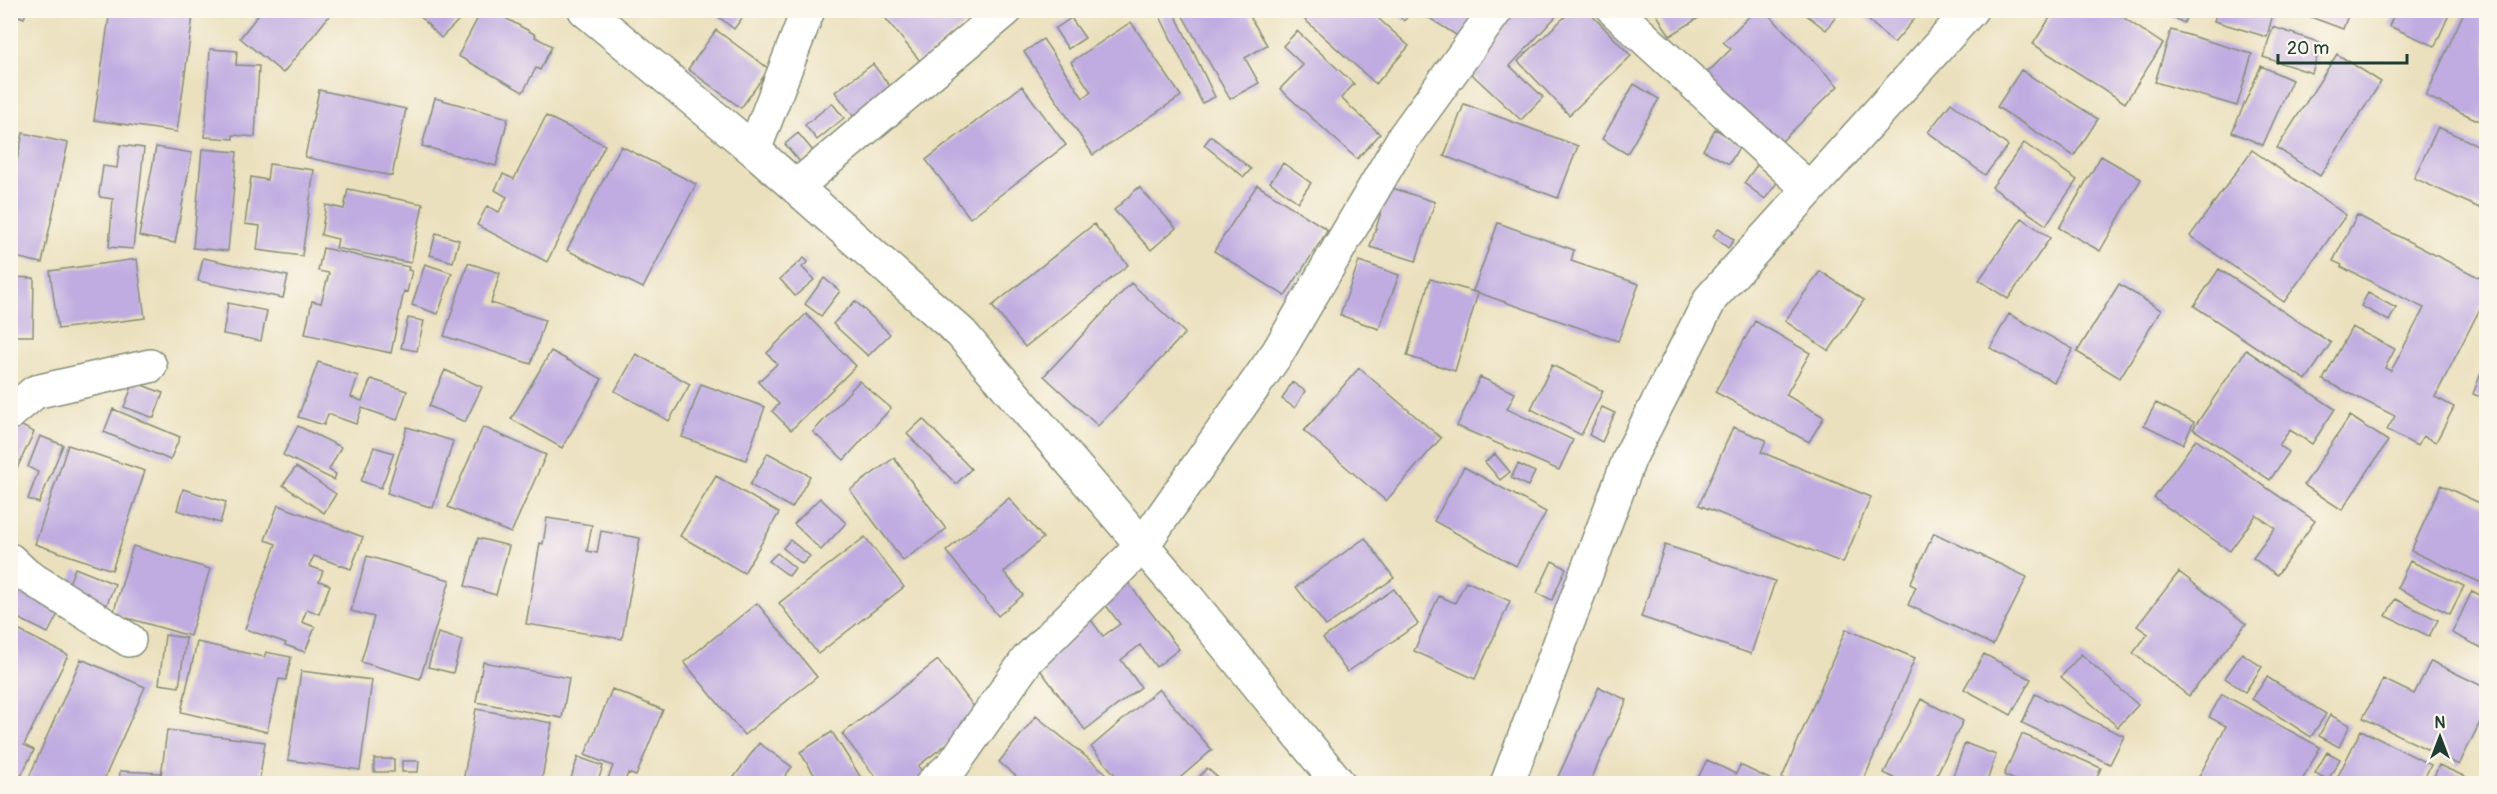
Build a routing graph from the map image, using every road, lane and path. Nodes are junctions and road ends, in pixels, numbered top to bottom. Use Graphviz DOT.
graph roads {
  1 [pos="585,10"];
  2 [pos="808,10"];
  3 [pos="1006,10"];
  4 [pos="1496,10"];
  5 [pos="1614,10"];
  6 [pos="1971,10"];
  7 [pos="754,150"];
  8 [pos="796,188"];
  9 [pos="1809,189"];
  10 [pos="150,366"];
  11 [pos="10,414"];
  12 [pos="1142,546"];
  13 [pos="10,560"];
  14 [pos="129,640"];
  15 [pos="932,783"];
  16 [pos="1339,783"];
  17 [pos="1507,783"];
  1 -- 7 [label="street"];
  2 -- 7 [label="street"];
  3 -- 8 [label="street"];
  4 -- 12 [label="street"];
  5 -- 9 [label="street"];
  6 -- 9 [label="street"];
  7 -- 8 [label="street"];
  8 -- 12 [label="street"];
  9 -- 17 [label="street"];
  10 -- 11 [label="street"];
  12 -- 15 [label="street"];
  12 -- 16 [label="street"];
  13 -- 14 [label="street"];
}
